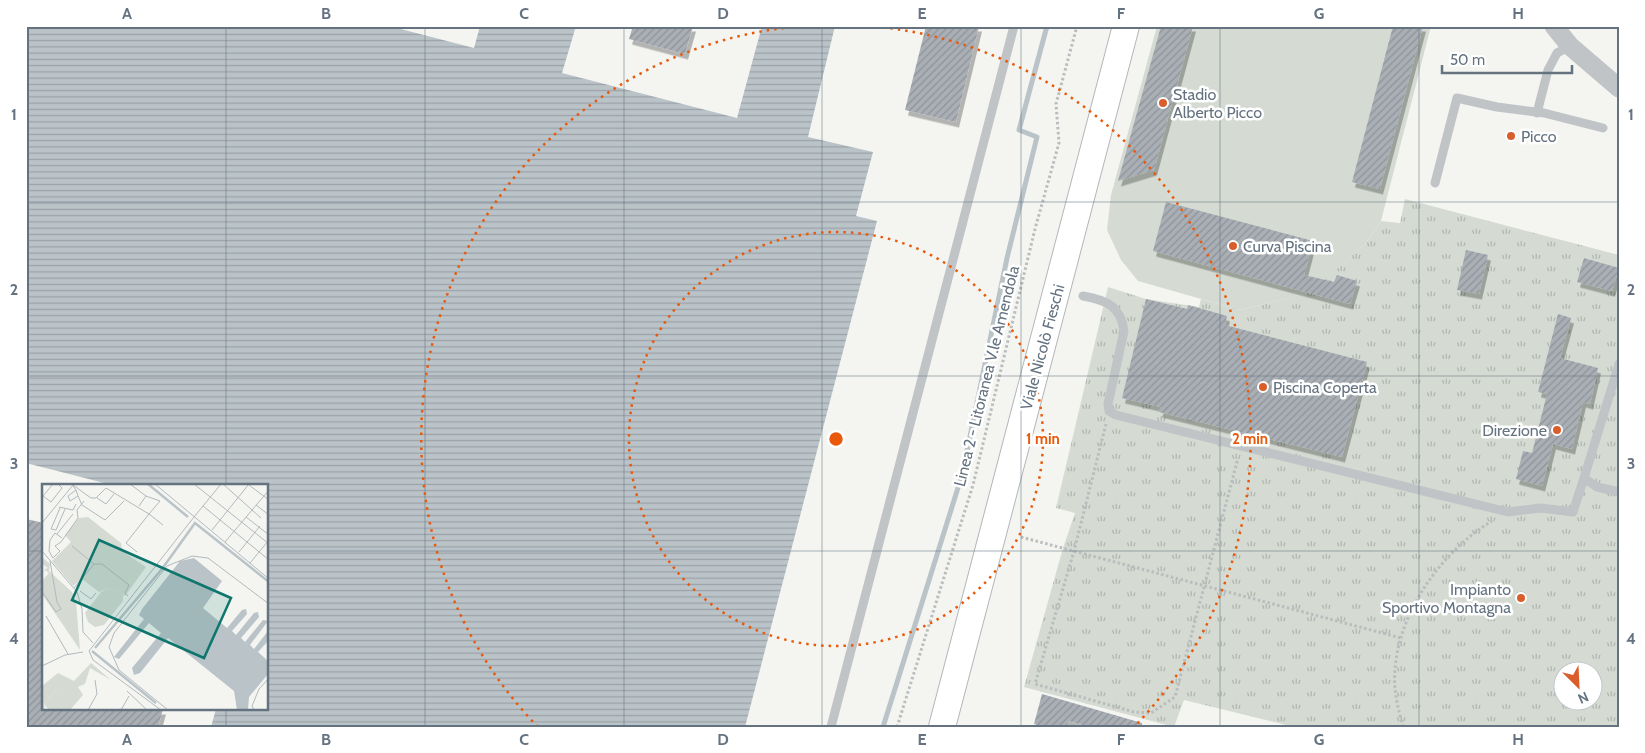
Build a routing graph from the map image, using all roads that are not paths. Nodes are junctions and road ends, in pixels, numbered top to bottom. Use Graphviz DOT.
graph roads {
  1 [pos="1014,26"];
  2 [pos="1126,26"];
  3 [pos="1554,26"];
  4 [pos="1570,46"];
  5 [pos="1619,88"];
  6 [pos="1537,113"];
  7 [pos="1603,128"];
  8 [pos="1436,183"];
  9 [pos="1084,296"];
  10 [pos="1619,364"];
  11 [pos="1584,478"];
  12 [pos="1619,492"];
  13 [pos="832,727"];
  14 [pos="942,727"];
  1 -- 13 [label="lane"];
  2 -- 14 [label="main road, Viale Nicolò Fieschi"];
  3 -- 4 [label="street"];
  4 -- 5 [label="street"];
  4 -- 6 [label="lane"];
  6 -- 7 [label="lane"];
  6 -- 8 [label="lane"];
  9 -- 11 [label="lane"];
  10 -- 11 [label="lane"];
  11 -- 12 [label="lane"];
}
